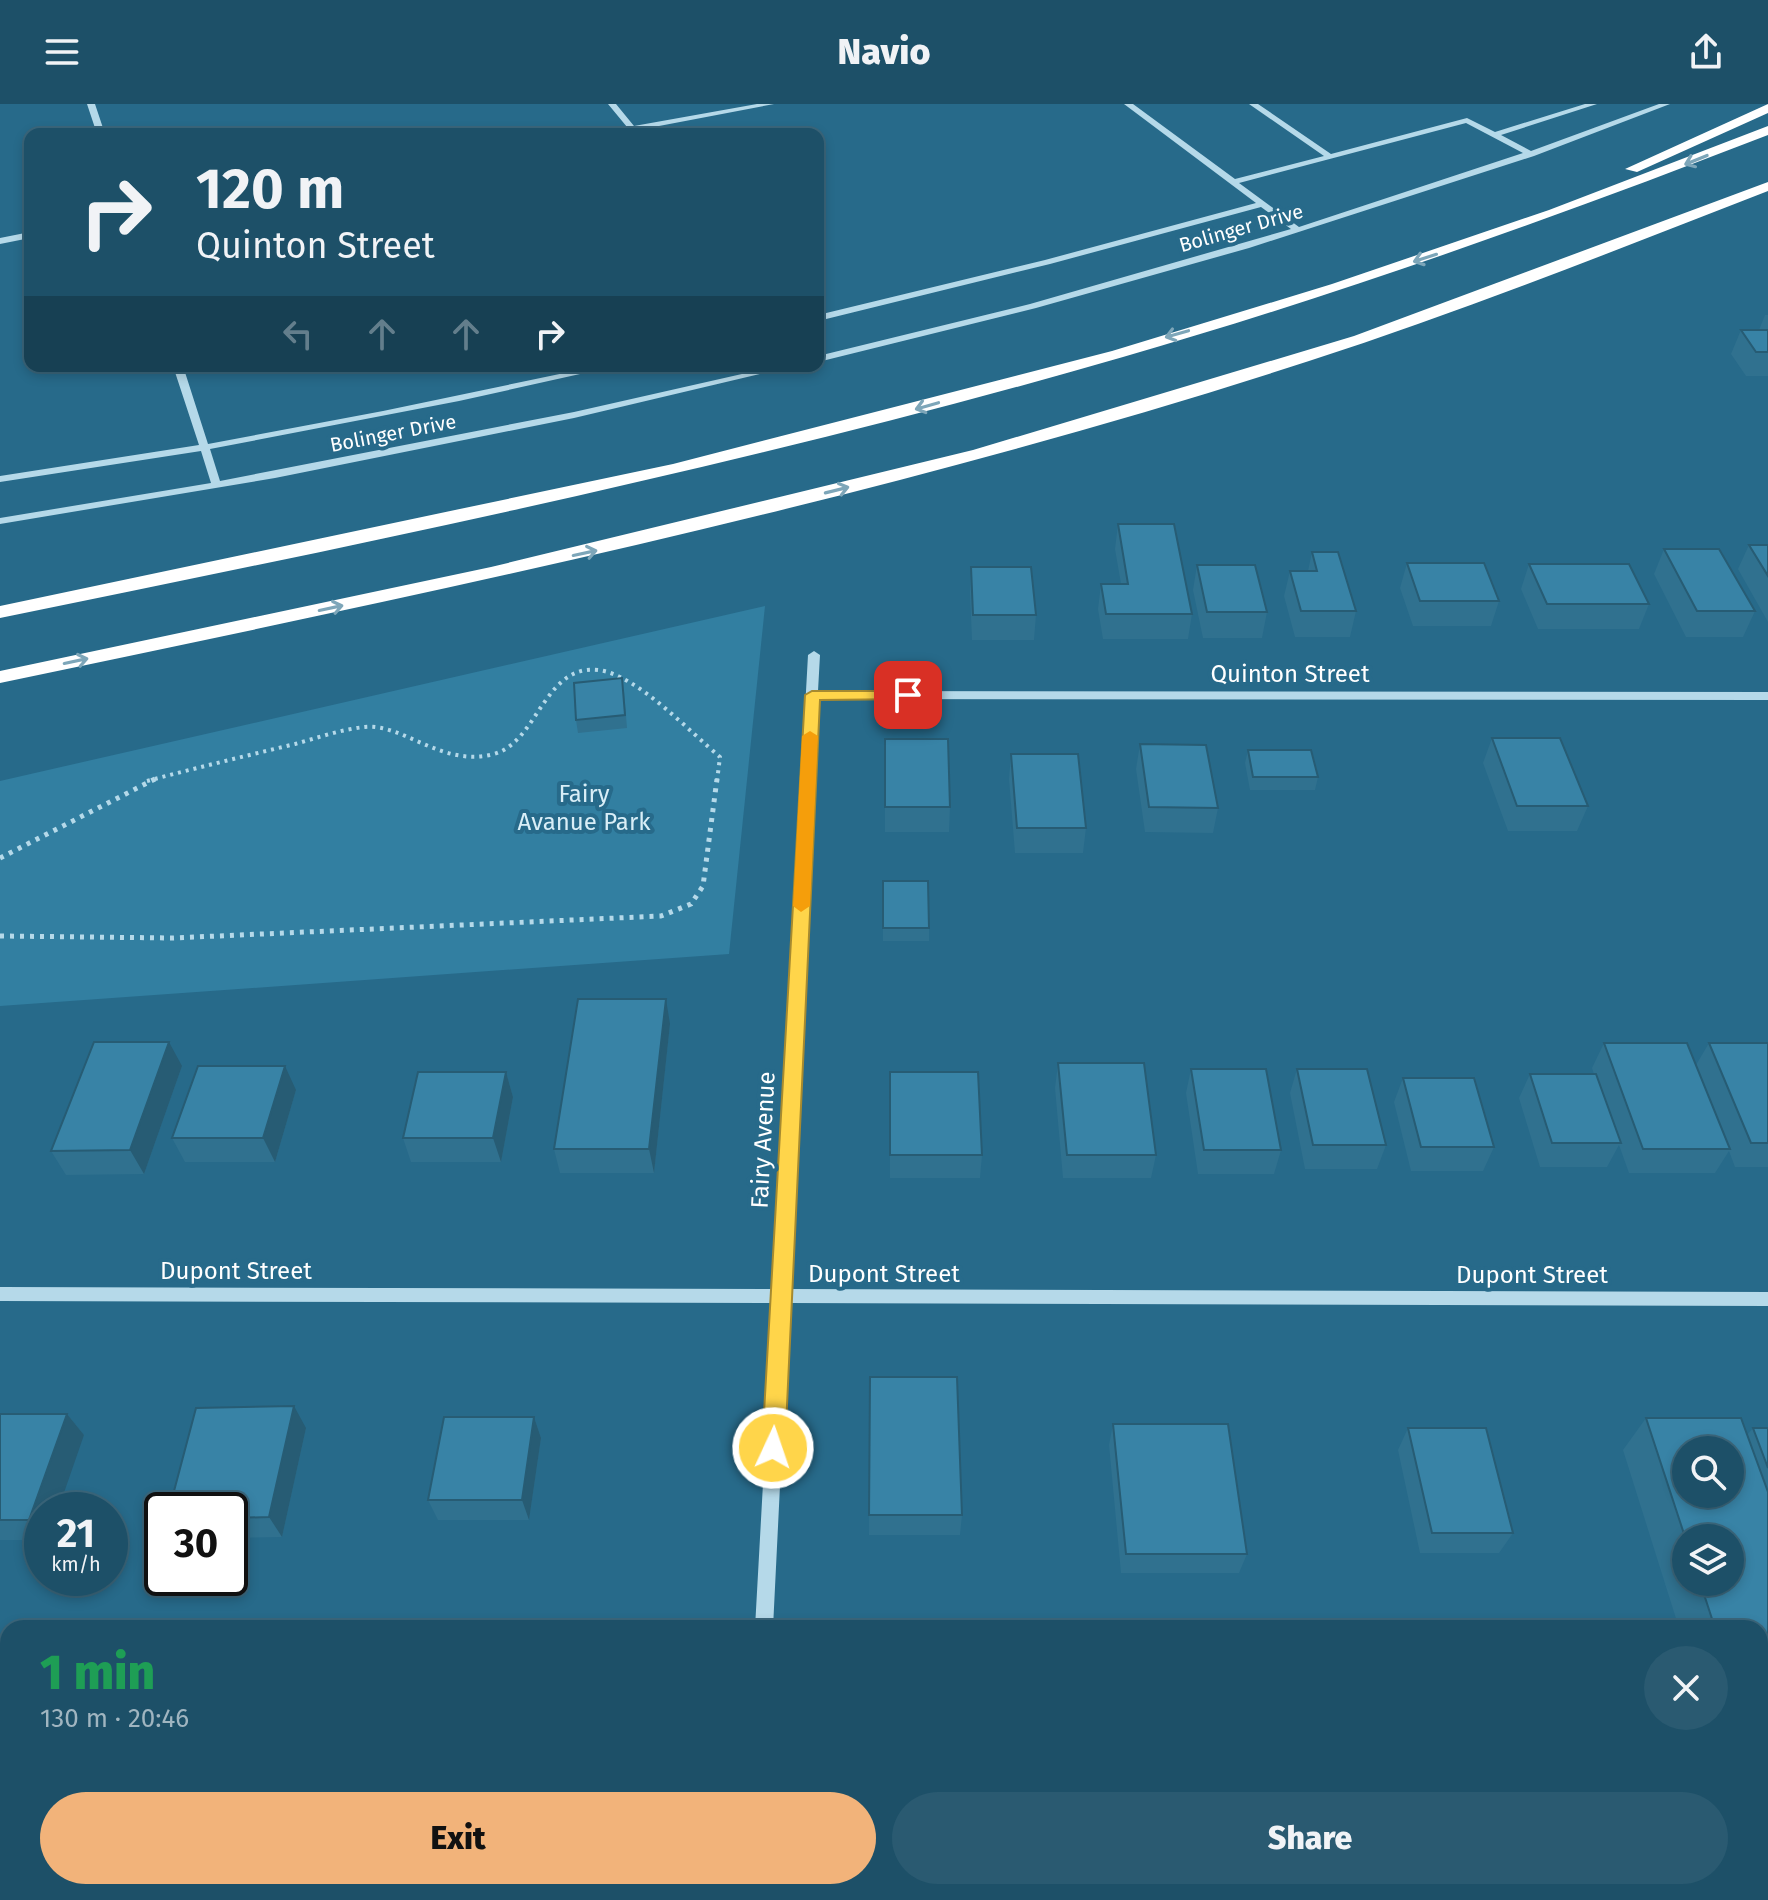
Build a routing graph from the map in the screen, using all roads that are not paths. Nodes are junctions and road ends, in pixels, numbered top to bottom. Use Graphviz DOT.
graph roads {
  1 [pos="91,104"];
  2 [pos="612,104"];
  3 [pos="770,104"];
  4 [pos="1128,104"];
  5 [pos="1253,104"];
  6 [pos="1593,104"];
  7 [pos="1637,104"];
  8 [pos="1666,104"];
  9 [pos="1768,108"];
  10 [pos="1650,110"];
  11 [pos="1561,116"];
  12 [pos="1571,122"];
  13 [pos="1582,127"];
  14 [pos="99,128"];
  15 [pos="632,128"];
  16 [pos="650,128"];
  17 [pos="1768,130"];
  18 [pos="1593,132"];
  19 [pos="1494,135"];
  20 [pos="1531,154"];
  21 [pos="1328,155"];
  22 [pos="1233,182"];
  23 [pos="1768,186"];
  24 [pos="1262,204"];
  25 [pos="1298,230"];
  26 [pos="24,236"];
  27 [pos="0,241"];
  28 [pos="1463,246"];
  29 [pos="824,317"];
  30 [pos="824,357"];
  31 [pos="180,372"];
  32 [pos="581,372"];
  33 [pos="763,372"];
  34 [pos="205,448"];
  35 [pos="0,479"];
  36 [pos="217,486"];
  37 [pos="0,521"];
  38 [pos="0,612"];
  39 [pos="814,655"];
  40 [pos="0,677"];
  41 [pos="812,695"];
  42 [pos="1768,696"];
  43 [pos="0,1294"];
  44 [pos="781,1298"];
  45 [pos="1768,1299"];
  46 [pos="764,1620"];
  1 -- 14 [label="street"];
  2 -- 15 [label="street"];
  3 -- 16 [label="street"];
  4 -- 22 [label="street"];
  5 -- 21 [label="street"];
  6 -- 11 [label="street"];
  7 -- 10 [label="street"];
  8 -- 10 [label="street, Bolinger Drive"];
  9 -- 28 [label="highway"];
  10 -- 18 [label="street, Bolinger Drive"];
  11 -- 12 [label="street"];
  11 -- 19 [label="street"];
  13 -- 18 [label="street"];
  17 -- 28 [label="highway, one-way"];
  18 -- 20 [label="street, Bolinger Drive"];
  19 -- 20 [label="street"];
  19 -- 21 [label="street"];
  20 -- 25 [label="street, Bolinger Drive"];
  21 -- 22 [label="street"];
  22 -- 24 [label="street"];
  40 -- 23 [label="highway, one-way"];
  24 -- 25 [label="street"];
  24 -- 29 [label="street"];
  25 -- 30 [label="street, Bolinger Drive"];
  26 -- 27 [label="street"];
  28 -- 38 [label="highway, one-way"];
  31 -- 34 [label="street"];
  32 -- 34 [label="street"];
  33 -- 36 [label="street, Bolinger Drive"];
  34 -- 35 [label="street"];
  34 -- 36 [label="street"];
  36 -- 37 [label="street, Bolinger Drive"];
  39 -- 41 [label="street, Fairy Avenue"];
  41 -- 42 [label="street, Quinton Street"];
  41 -- 44 [label="street, Fairy Avenue"];
  43 -- 44 [label="street, Dupont Street"];
  44 -- 45 [label="street, Dupont Street"];
  44 -- 46 [label="street, Fairy Avenue"];
}
